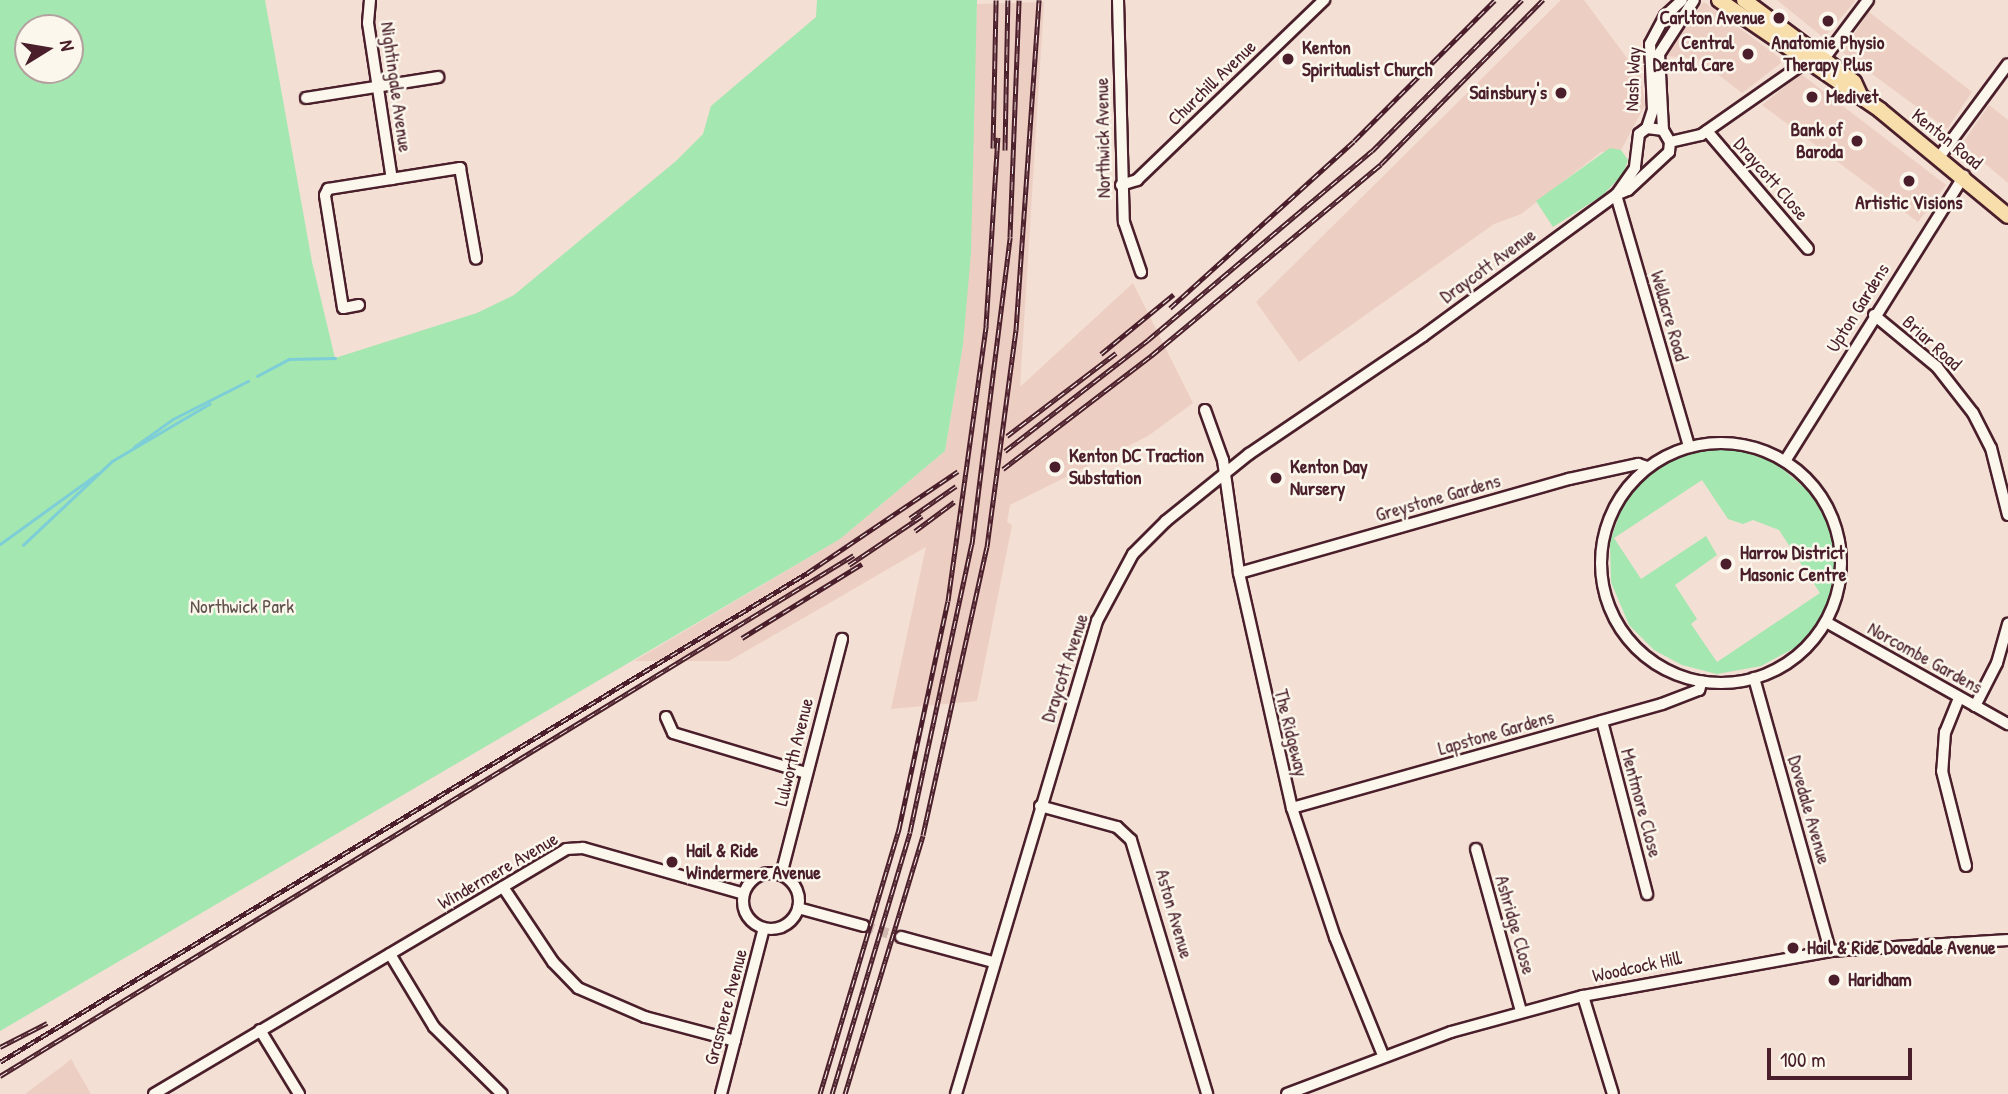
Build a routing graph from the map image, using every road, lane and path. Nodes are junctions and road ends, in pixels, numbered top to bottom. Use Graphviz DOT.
graph roads {
  1 [pos="370,0"];
  2 [pos="1118,0"];
  3 [pos="1324,0"];
  4 [pos="1668,0"];
  5 [pos="1682,0"];
  6 [pos="1694,0"];
  7 [pos="1719,0"];
  8 [pos="1744,0"];
  9 [pos="1868,0"];
  10 [pos="1665,16"];
  11 [pos="1824,60"];
  12 [pos="1807,61"];
  13 [pos="2008,64"];
  14 [pos="438,77"];
  15 [pos="379,86"];
  16 [pos="1860,95"];
  17 [pos="306,97"];
  18 [pos="1647,128"];
  19 [pos="1663,130"];
  20 [pos="1707,131"];
  21 [pos="1670,142"];
  22 [pos="1639,156"];
  23 [pos="1940,156"];
  24 [pos="1655,162"];
  25 [pos="1964,176"];
  26 [pos="392,178"];
  27 [pos="1121,185"];
  28 [pos="1618,200"];
  29 [pos="2008,216"];
  30 [pos="1808,249"];
  31 [pos="475,259"];
  32 [pos="1141,272"];
  33 [pos="359,305"];
  34 [pos="1874,315"];
  35 [pos="1205,410"];
  36 [pos="1689,447"];
  37 [pos="1785,461"];
  38 [pos="1648,467"];
  39 [pos="1226,472"];
  40 [pos="2008,515"];
  41 [pos="1238,573"];
  42 [pos="1826,622"];
  43 [pos="2008,624"];
  44 [pos="842,639"];
  45 [pos="1754,678"];
  46 [pos="1702,681"];
  47 [pos="1959,698"];
  48 [pos="1975,706"];
  49 [pos="666,717"];
  50 [pos="1602,721"];
  51 [pos="2008,724"];
  52 [pos="806,773"];
  53 [pos="1040,806"];
  54 [pos="1292,808"];
  55 [pos="1476,849"];
  56 [pos="1966,866"];
  57 [pos="781,875"];
  58 [pos="503,887"];
  59 [pos="744,894"];
  60 [pos="1647,894"];
  61 [pos="798,908"];
  62 [pos="864,926"];
  63 [pos="764,928"];
  64 [pos="901,937"];
  65 [pos="2008,940"];
  66 [pos="1830,951"];
  67 [pos="390,954"];
  68 [pos="993,962"];
  69 [pos="1583,996"];
  70 [pos="1521,1011"];
  71 [pos="260,1030"];
  72 [pos="736,1041"];
  73 [pos="1383,1055"];
  74 [pos="154,1094"];
  75 [pos="299,1094"];
  76 [pos="502,1094"];
  77 [pos="721,1094"];
  78 [pos="956,1094"];
  79 [pos="1207,1094"];
  80 [pos="1287,1094"];
  81 [pos="1613,1094"];
  1 -- 15 [label="street, Nightingale Avenue"];
  2 -- 27 [label="street, Northwick Avenue"];
  3 -- 27 [label="street, Churchill Avenue"];
  4 -- 10 [label="street"];
  5 -- 10 [label="street, Nash Way"];
  6 -- 19 [label="street, Nash Way"];
  7 -- 12 [label="main road, Kenton Road"];
  8 -- 11 [label="main road, Kenton Road"];
  9 -- 11 [label="street"];
  10 -- 18 [label="street, Nash Way"];
  11 -- 16 [label="main road, Kenton Road"];
  12 -- 16 [label="main road, Kenton Road"];
  12 -- 20 [label="street"];
  13 -- 23 [label="street"];
  14 -- 15 [label="street"];
  15 -- 17 [label="street"];
  15 -- 26 [label="street, Nightingale Avenue"];
  16 -- 23 [label="main road, Kenton Road"];
  18 -- 19 [label="street"];
  18 -- 22 [label="street, Draycott Avenue"];
  19 -- 21 [label="street"];
  20 -- 21 [label="street"];
  20 -- 30 [label="street, Draycott Close"];
  21 -- 24 [label="street, Draycott Avenue"];
  22 -- 24 [label="street"];
  22 -- 28 [label="street, Draycott Avenue"];
  23 -- 25 [label="main road, Kenton Road"];
  24 -- 28 [label="street, Draycott Avenue"];
  25 -- 29 [label="main road, Kenton Road"];
  25 -- 34 [label="street, Upton Gardens"];
  26 -- 31 [label="street, Nightingale Avenue"];
  26 -- 33 [label="street, Nightingale Avenue"];
  27 -- 32 [label="street, Northwick Avenue"];
  28 -- 36 [label="street, Wellacre Road"];
  28 -- 39 [label="street, Draycott Avenue"];
  34 -- 37 [label="street, Upton Gardens"];
  34 -- 40 [label="street, Briar Road"];
  35 -- 39 [label="street, The Ridgeway"];
  36 -- 37 [label="street"];
  36 -- 38 [label="street"];
  37 -- 42 [label="street"];
  38 -- 41 [label="street, Greystone Gardens"];
  38 -- 46 [label="street"];
  39 -- 41 [label="street, The Ridgeway"];
  39 -- 53 [label="street, Draycott Avenue"];
  41 -- 54 [label="street, The Ridgeway"];
  42 -- 45 [label="street"];
  42 -- 47 [label="street, Norcombe Gardens"];
  43 -- 48 [label="street"];
  44 -- 52 [label="street, Lulworth Avenue"];
  45 -- 46 [label="street"];
  45 -- 66 [label="street, Dovedale Avenue"];
  46 -- 50 [label="street, Lapstone Gardens"];
  47 -- 48 [label="street, Norcombe Gardens"];
  47 -- 56 [label="street"];
  48 -- 51 [label="street, Norcombe Gardens"];
  49 -- 52 [label="street"];
  50 -- 54 [label="street, Lapstone Gardens"];
  50 -- 60 [label="street, Mentmore Close"];
  52 -- 57 [label="street, Lulworth Avenue"];
  53 -- 68 [label="street, Draycott Avenue"];
  53 -- 79 [label="street, Aston Avenue"];
  54 -- 73 [label="street, The Ridgeway"];
  55 -- 70 [label="street, Ashridge Close"];
  57 -- 59 [label="street"];
  57 -- 61 [label="street"];
  58 -- 59 [label="street, Windermere Avenue"];
  58 -- 67 [label="street, Windermere Avenue"];
  58 -- 72 [label="street"];
  59 -- 63 [label="street"];
  61 -- 62 [label="street"];
  61 -- 63 [label="street"];
  63 -- 72 [label="street, Grasmere Avenue"];
  64 -- 68 [label="street"];
  65 -- 66 [label="street, Woodcock Hill"];
  66 -- 69 [label="street, Woodcock Hill"];
  67 -- 71 [label="street, Windermere Avenue"];
  67 -- 76 [label="street"];
  68 -- 78 [label="street, Draycott Avenue"];
  69 -- 70 [label="street, Woodcock Hill"];
  69 -- 81 [label="street"];
  70 -- 73 [label="street, Woodcock Hill"];
  71 -- 74 [label="street, Windermere Avenue"];
  71 -- 75 [label="street"];
  72 -- 77 [label="street, Grasmere Avenue"];
  73 -- 80 [label="street, Woodcock Hill"];
}
